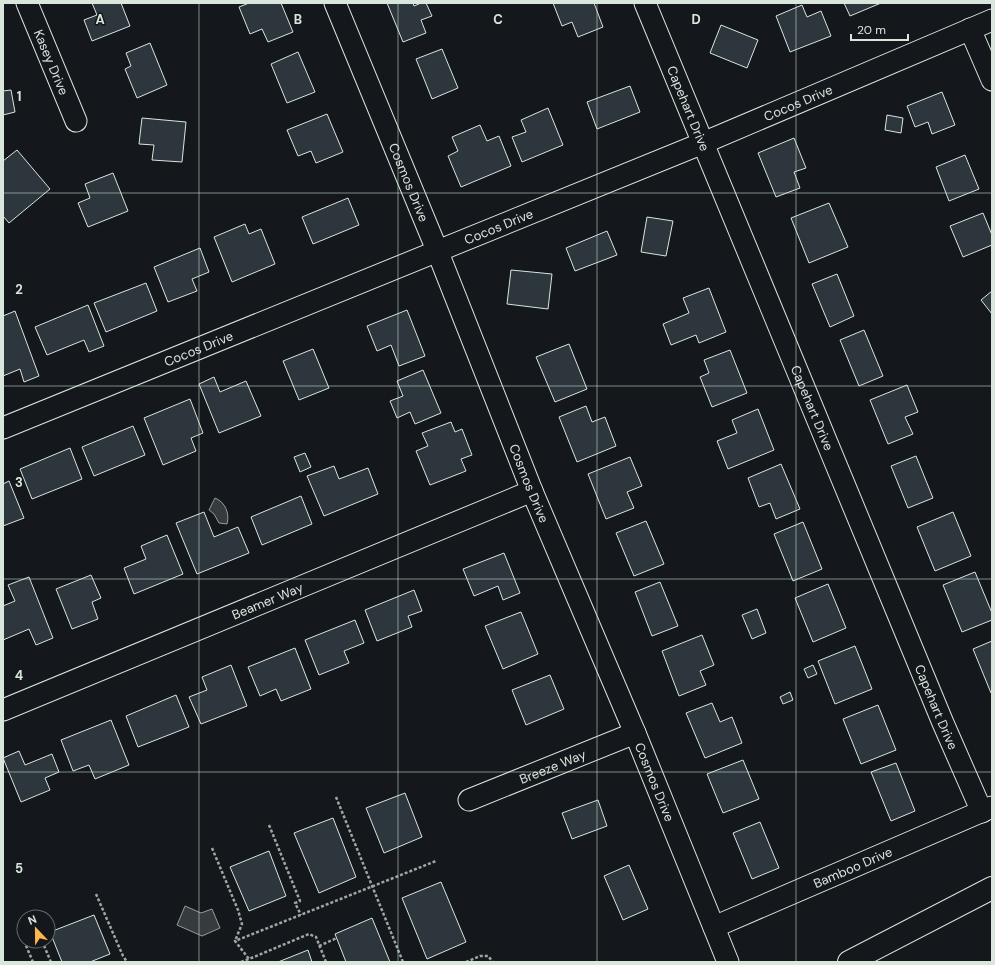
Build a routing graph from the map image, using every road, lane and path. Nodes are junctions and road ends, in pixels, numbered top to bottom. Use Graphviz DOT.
graph roads {
  1 [pos="27,3"];
  2 [pos="335,3"];
  3 [pos="645,3"];
  4 [pos="992,20"];
  5 [pos="970,29"];
  6 [pos="992,80"];
  7 [pos="76,121"];
  8 [pos="703,143"];
  9 [pos="437,250"];
  10 [pos="3,428"];
  11 [pos="532,491"];
  12 [pos="3,710"];
  13 [pos="635,733"];
  14 [pos="336,797"];
  15 [pos="469,800"];
  16 [pos="987,810"];
  17 [pos="269,825"];
  18 [pos="212,848"];
  19 [pos="436,861"];
  20 [pos="372,887"];
  21 [pos="992,888"];
  22 [pos="96,894"];
  23 [pos="301,915"];
  24 [pos="714,927"];
  25 [pos="337,938"];
  26 [pos="235,941"];
  27 [pos="319,946"];
  28 [pos="27,949"];
  29 [pos="45,949"];
  30 [pos="249,959"];
  31 [pos="33,962"];
  32 [pos="51,962"];
  33 [pos="128,962"];
  34 [pos="241,962"];
  35 [pos="326,962"];
  36 [pos="403,962"];
  37 [pos="466,962"];
  38 [pos="494,962"];
  39 [pos="728,962"];
  40 [pos="849,962"];
  1 -- 7 [label="street, Kasey Drive"];
  2 -- 9 [label="street, Cosmos Drive"];
  3 -- 8 [label="street, Capehart Drive"];
  4 -- 5 [label="street, Cocos Drive"];
  5 -- 6 [label="street"];
  5 -- 8 [label="street, Cocos Drive"];
  8 -- 9 [label="street, Cocos Drive"];
  8 -- 16 [label="street, Capehart Drive"];
  9 -- 10 [label="street, Cocos Drive"];
  9 -- 11 [label="street, Cosmos Drive"];
  11 -- 12 [label="street, Beamer Way"];
  11 -- 13 [label="street, Cosmos Drive"];
  13 -- 15 [label="street, Breeze Way"];
  13 -- 24 [label="street, Cosmos Drive"];
  14 -- 20 [label="path"];
  16 -- 24 [label="street, Bamboo Drive"];
  17 -- 23 [label="path"];
  18 -- 26 [label="path"];
  19 -- 20 [label="path"];
  20 -- 23 [label="path"];
  20 -- 36 [label="path"];
  21 -- 40 [label="highway"];
  22 -- 33 [label="path"];
  23 -- 26 [label="path"];
  24 -- 39 [label="street, Cosmos Drive"];
  25 -- 27 [label="path"];
  26 -- 30 [label="path"];
  27 -- 30 [label="path"];
  27 -- 35 [label="path"];
  28 -- 31 [label="path"];
  29 -- 32 [label="path"];
  30 -- 34 [label="path"];
  37 -- 38 [label="path"];
}
